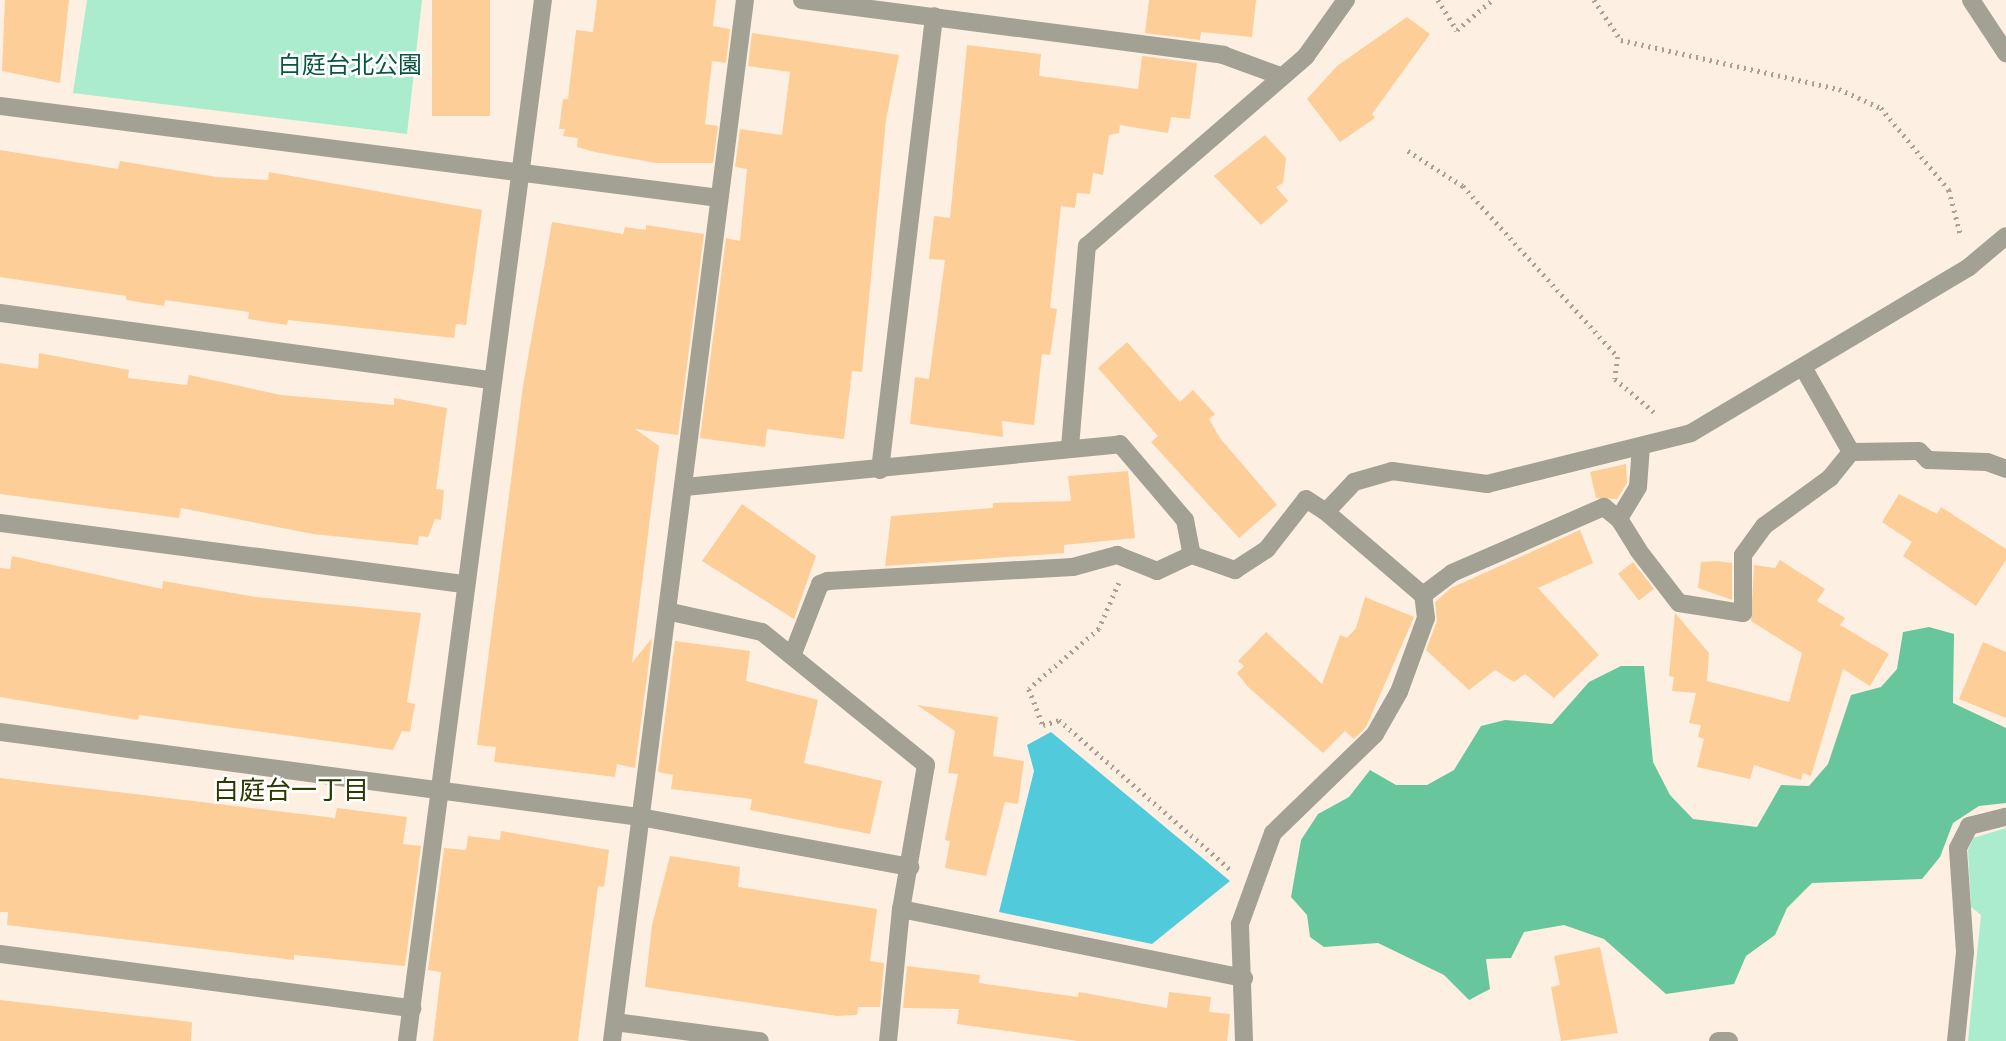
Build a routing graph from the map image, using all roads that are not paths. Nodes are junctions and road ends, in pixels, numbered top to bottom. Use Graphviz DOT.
graph roads {
  1 [pos="543,0"];
  2 [pos="745,0"];
  3 [pos="802,0"];
  4 [pos="1346,0"];
  5 [pos="1971,0"];
  6 [pos="934,16"];
  7 [pos="2006,53"];
  8 [pos="1280,76"];
  9 [pos="0,106"];
  10 [pos="521,176"];
  11 [pos="719,198"];
  12 [pos="2006,236"];
  13 [pos="0,313"];
  14 [pos="1804,369"];
  15 [pos="492,380"];
  16 [pos="1641,446"];
  17 [pos="1070,447"];
  18 [pos="1851,452"];
  19 [pos="2006,468"];
  20 [pos="880,470"];
  21 [pos="685,487"];
  22 [pos="1326,512"];
  23 [pos="1619,519"];
  24 [pos="0,523"];
  25 [pos="1192,555"];
  26 [pos="465,584"];
  27 [pos="1423,596"];
  28 [pos="671,612"];
  29 [pos="792,656"];
  30 [pos="0,732"];
  31 [pos="439,789"];
  32 [pos="640,817"];
  33 [pos="2006,817"];
  34 [pos="910,867"];
  35 [pos="901,909"];
  36 [pos="0,954"];
  37 [pos="1244,978"];
  38 [pos="412,1009"];
  39 [pos="615,1022"];
  40 [pos="407,1041"];
  41 [pos="612,1041"];
  42 [pos="760,1041"];
  43 [pos="888,1041"];
  44 [pos="1244,1041"];
  45 [pos="1718,1041"];
  46 [pos="1730,1041"];
  47 [pos="1956,1041"];
  1 -- 10 [label="street"];
  2 -- 11 [label="street"];
  3 -- 6 [label="street"];
  4 -- 8 [label="street"];
  5 -- 7 [label="street"];
  6 -- 8 [label="street"];
  6 -- 20 [label="street"];
  8 -- 17 [label="street"];
  9 -- 10 [label="street"];
  10 -- 11 [label="street"];
  10 -- 15 [label="street"];
  11 -- 21 [label="street"];
  12 -- 14 [label="street"];
  13 -- 15 [label="street"];
  14 -- 16 [label="street"];
  14 -- 18 [label="street"];
  15 -- 26 [label="street"];
  16 -- 22 [label="street"];
  16 -- 23 [label="street"];
  17 -- 20 [label="street"];
  17 -- 25 [label="street"];
  18 -- 19 [label="street"];
  18 -- 23 [label="street"];
  20 -- 21 [label="street"];
  21 -- 28 [label="street"];
  22 -- 25 [label="street"];
  22 -- 27 [label="street"];
  23 -- 27 [label="street"];
  24 -- 26 [label="street"];
  25 -- 29 [label="street"];
  26 -- 31 [label="street"];
  27 -- 37 [label="street"];
  28 -- 29 [label="street"];
  28 -- 32 [label="street"];
  29 -- 34 [label="street"];
  30 -- 31 [label="street"];
  31 -- 32 [label="street"];
  31 -- 38 [label="street"];
  32 -- 34 [label="street"];
  32 -- 39 [label="street"];
  33 -- 47 [label="street"];
  34 -- 35 [label="street"];
  35 -- 37 [label="street"];
  35 -- 43 [label="street"];
  36 -- 38 [label="street"];
  37 -- 44 [label="street"];
  38 -- 40 [label="street"];
  39 -- 41 [label="street"];
  39 -- 42 [label="street"];
  45 -- 46 [label="street"];
}
